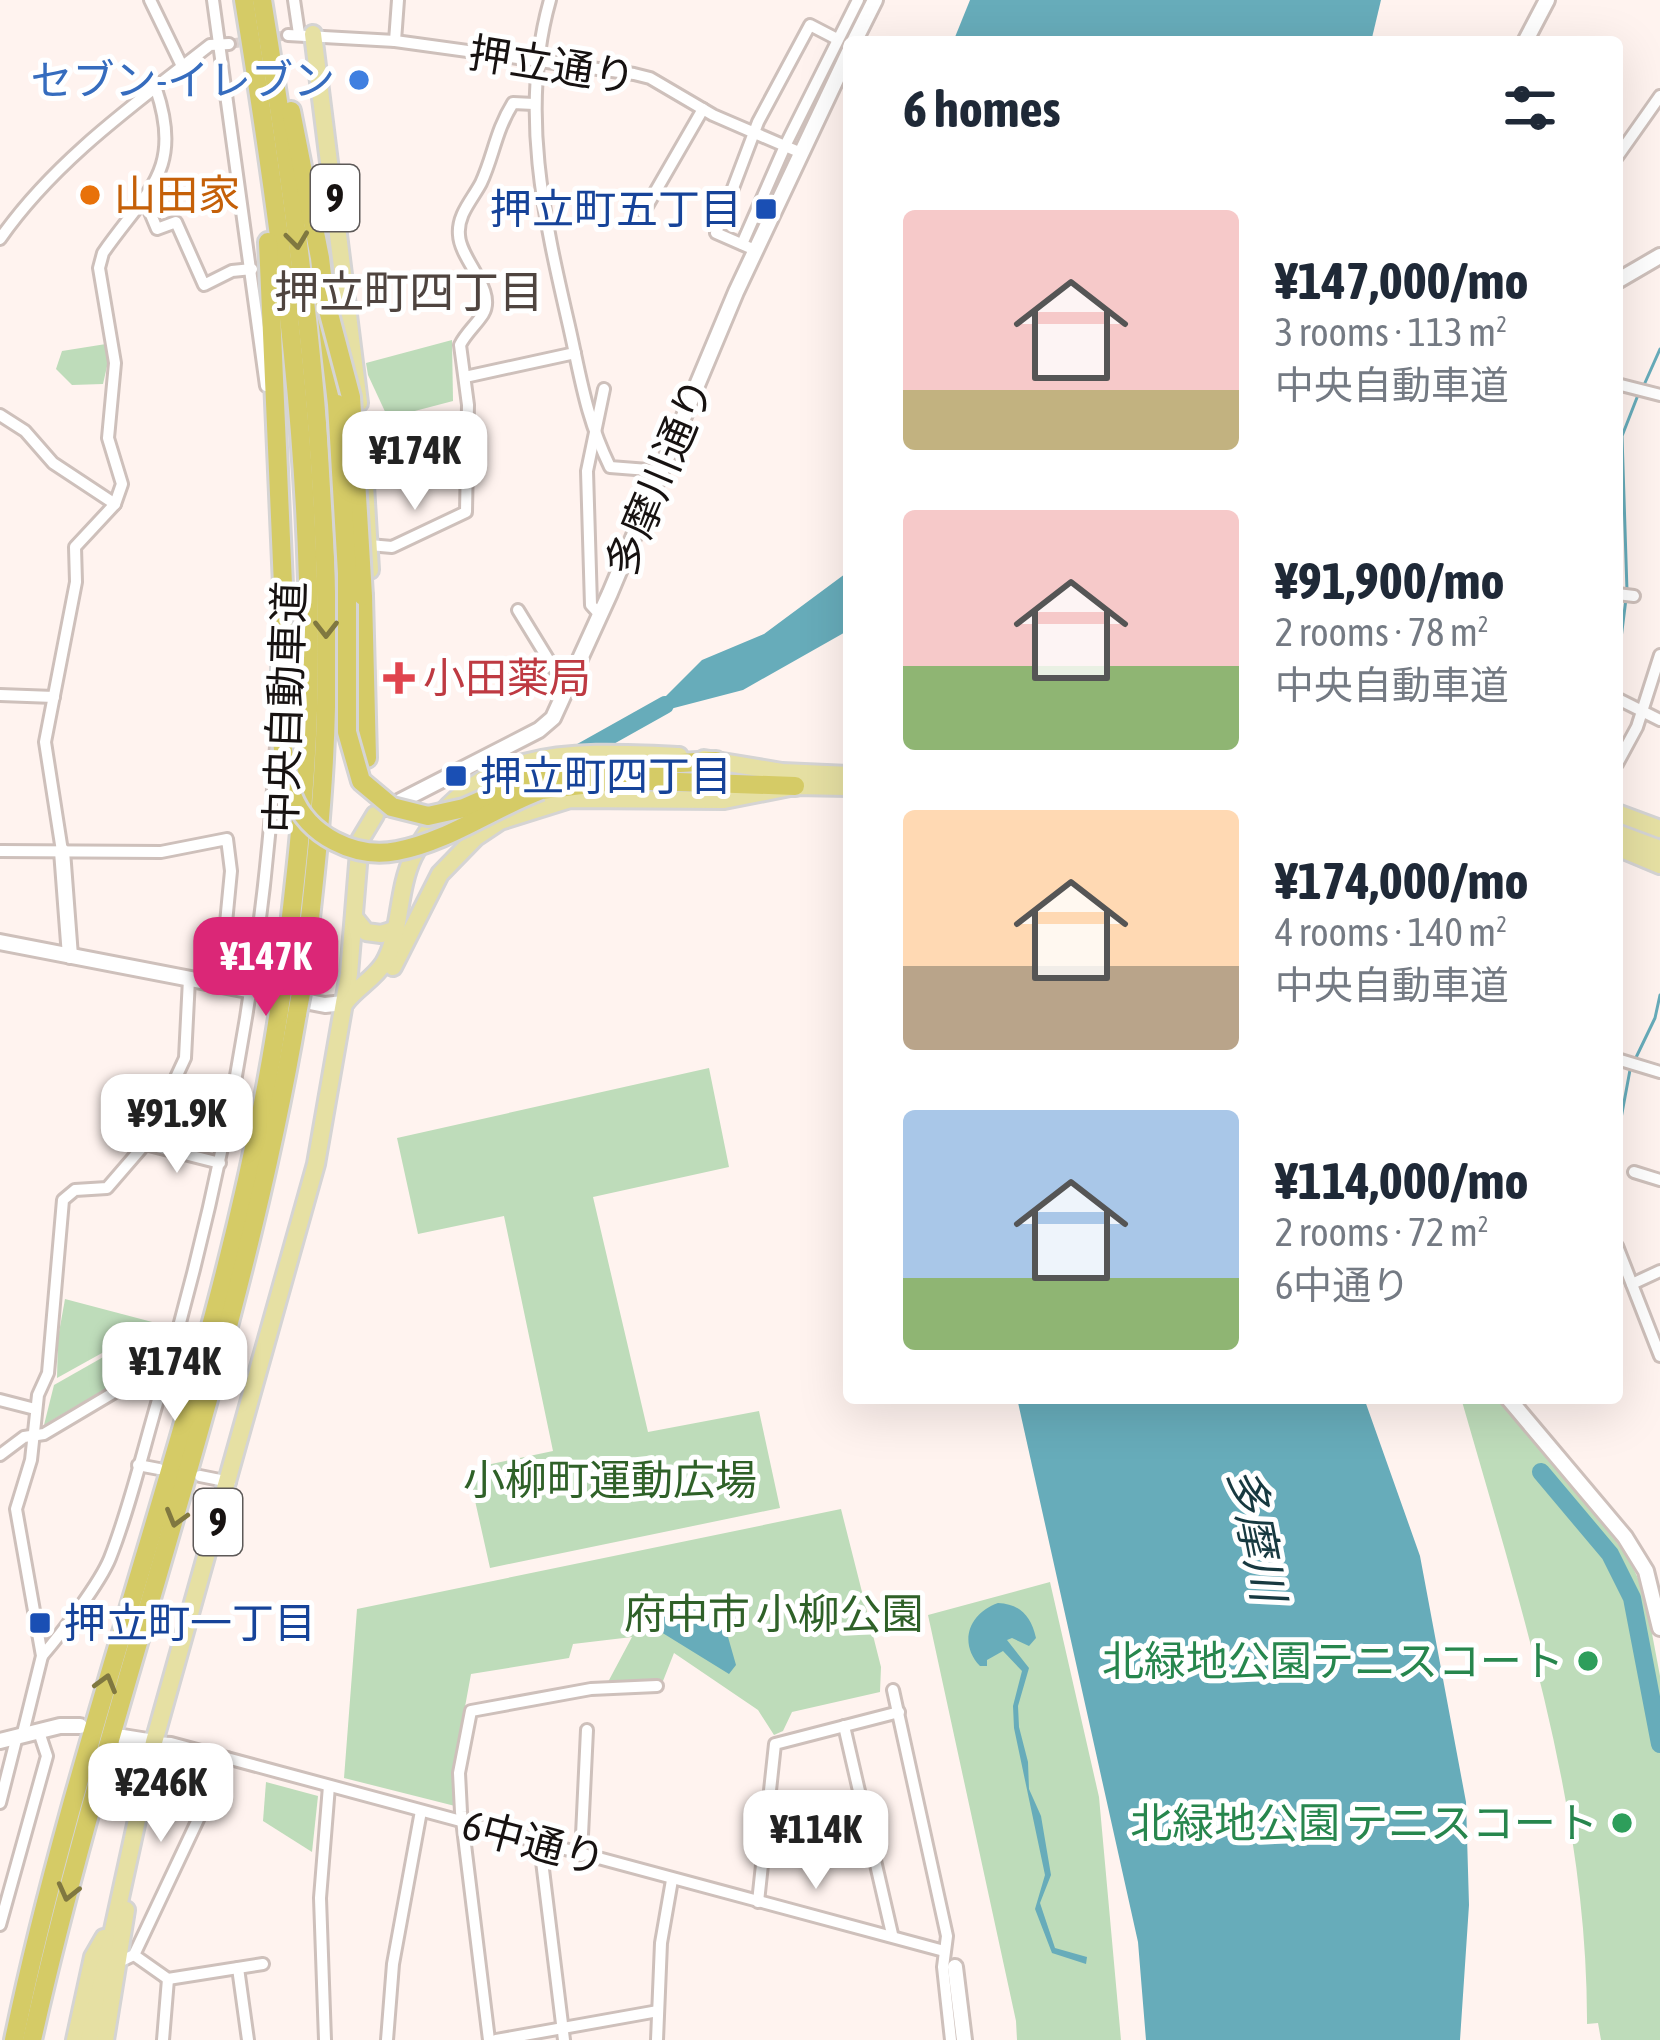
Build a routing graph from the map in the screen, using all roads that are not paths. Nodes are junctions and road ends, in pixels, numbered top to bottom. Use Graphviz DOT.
graph roads {
  1 [pos="150,0"];
  2 [pos="213,0"];
  3 [pos="235,0"];
  4 [pos="244,0"];
  5 [pos="262,0"];
  6 [pos="272,0"];
  7 [pos="294,0"];
  8 [pos="398,0"];
  9 [pos="550,0"];
  10 [pos="858,0"];
  11 [pos="875,0"];
  12 [pos="1547,0"];
  13 [pos="300,35"];
  14 [pos="847,36"];
  15 [pos="850,36"];
  16 [pos="1528,36"];
  17 [pos="843,40"];
  18 [pos="395,41"];
  19 [pos="224,44"];
  20 [pos="843,47"];
  21 [pos="537,62"];
  22 [pos="843,62"];
  23 [pos="182,66"];
  24 [pos="156,89"];
  25 [pos="1660,97"];
  26 [pos="534,104"];
  27 [pos="703,109"];
  28 [pos="754,132"];
  29 [pos="792,149"];
  30 [pos="1623,149"];
  31 [pos="143,198"];
  32 [pos="0,208"];
  33 [pos="643,213"];
  34 [pos="13,220"];
  35 [pos="0,239"];
  36 [pos="749,247"];
  37 [pos="1660,256"];
  38 [pos="252,269"];
  39 [pos="1623,278"];
  40 [pos="328,310"];
  41 [pos="575,353"];
  42 [pos="465,377"];
  43 [pos="1623,386"];
  44 [pos="604,389"];
  45 [pos="1660,395"];
  46 [pos="0,415"];
  47 [pos="593,432"];
  48 [pos="661,471"];
  49 [pos="358,474"];
  50 [pos="115,504"];
  51 [pos="369,545"];
  52 [pos="518,610"];
  53 [pos="600,615"];
  54 [pos="1660,655"];
  55 [pos="567,690"];
  56 [pos="0,695"];
  57 [pos="54,698"];
  58 [pos="1623,702"];
  59 [pos="1642,711"];
  60 [pos="1660,720"];
  61 [pos="1623,751"];
  62 [pos="367,758"];
  63 [pos="716,761"];
  64 [pos="843,776"];
  65 [pos="797,780"];
  66 [pos="843,786"];
  67 [pos="375,815"];
  68 [pos="1623,815"];
  69 [pos="1660,829"];
  70 [pos="1623,837"];
  71 [pos="1660,839"];
  72 [pos="1623,840"];
  73 [pos="0,851"];
  74 [pos="62,851"];
  75 [pos="1660,857"];
  76 [pos="1623,862"];
  77 [pos="1660,877"];
  78 [pos="354,917"];
  79 [pos="394,930"];
  80 [pos="0,942"];
  81 [pos="70,956"];
  82 [pos="189,979"];
  83 [pos="220,985"];
  84 [pos="292,986"];
  85 [pos="253,992"];
  86 [pos="344,1003"];
  87 [pos="288,1013"];
  88 [pos="1623,1061"];
  89 [pos="1660,1072"];
  90 [pos="146,1144"];
  91 [pos="220,1163"];
  92 [pos="1634,1172"];
  93 [pos="1660,1180"];
  94 [pos="1623,1261"];
  95 [pos="1660,1271"];
  96 [pos="1632,1284"];
  97 [pos="1660,1356"];
  98 [pos="167,1369"];
  99 [pos="0,1400"];
  100 [pos="1513,1404"];
  101 [pos="35,1409"];
  102 [pos="34,1435"];
  103 [pos="0,1455"];
  104 [pos="138,1465"];
  105 [pos="159,1469"];
  106 [pos="200,1477"];
  107 [pos="230,1482"];
  108 [pos="1660,1628"];
  109 [pos="43,1656"];
  110 [pos="656,1686"];
  111 [pos="893,1690"];
  112 [pos="899,1712"];
  113 [pos="80,1726"];
  114 [pos="844,1726"];
  115 [pos="587,1730"];
  116 [pos="40,1732"];
  117 [pos="123,1736"];
  118 [pos="13,1739"];
  119 [pos="154,1742"];
  120 [pos="226,1758"];
  121 [pos="328,1786"];
  122 [pos="0,1803"];
  123 [pos="421,1811"];
  124 [pos="462,1822"];
  125 [pos="540,1845"];
  126 [pos="581,1856"];
  127 [pos="126,1867"];
  128 [pos="672,1880"];
  129 [pos="6,1885"];
  130 [pos="758,1902"];
  131 [pos="115,1917"];
  132 [pos="0,1925"];
  133 [pos="892,1934"];
  134 [pos="944,1951"];
  135 [pos="126,1958"];
  136 [pos="263,1964"];
  137 [pos="955,1966"];
  138 [pos="238,1968"];
  139 [pos="168,1979"];
  140 [pos="658,2011"];
  141 [pos="563,2033"];
  142 [pos="656,2038"];
  143 [pos="14,2040"];
  144 [pos="32,2040"];
  145 [pos="75,2040"];
  146 [pos="89,2040"];
  147 [pos="105,2040"];
  148 [pos="163,2040"];
  149 [pos="248,2040"];
  150 [pos="325,2040"];
  151 [pos="387,2040"];
  152 [pos="492,2040"];
  153 [pos="951,2040"];
  154 [pos="964,2040"];
  1 -- 23 [label="street"];
  2 -- 19 [label="street"];
  3 -- 65 [label="highway, bridge"];
  4 -- 84 [label="highway, 中央自動車道"];
  5 -- 84 [label="highway, 中央自動車道, one-way"];
  6 -- 40 [label="highway"];
  7 -- 13 [label="street"];
  8 -- 18 [label="street"];
  9 -- 21 [label="street"];
  10 -- 14 [label="street"];
  11 -- 15 [label="street"];
  12 -- 16 [label="street"];
  13 -- 18 [label="street, 押立通り"];
  13 -- 49 [label="main road, 9"];
  17 -- 28 [label="street"];
  18 -- 21 [label="street, 押立通り"];
  19 -- 23 [label="street"];
  19 -- 38 [label="street"];
  20 -- 29 [label="street"];
  21 -- 26 [label="street"];
  21 -- 27 [label="street, 押立通り"];
  22 -- 29 [label="street, 多摩川通り"];
  23 -- 24 [label="street"];
  24 -- 31 [label="street"];
  24 -- 34 [label="street"];
  25 -- 30 [label="street"];
  26 -- 41 [label="street"];
  26 -- 42 [label="street"];
  27 -- 28 [label="street, 押立通り"];
  27 -- 33 [label="street"];
  28 -- 29 [label="street, 押立通り"];
  28 -- 36 [label="street"];
  29 -- 36 [label="street, 多摩川通り"];
  31 -- 38 [label="street"];
  31 -- 50 [label="street"];
  32 -- 34 [label="street"];
  34 -- 35 [label="street"];
  36 -- 48 [label="street, 多摩川通り"];
  37 -- 39 [label="street"];
  38 -- 85 [label="street"];
  40 -- 62 [label="highway, bridge"];
  40 -- 63 [label="highway, bridge"];
  41 -- 42 [label="street"];
  41 -- 47 [label="street"];
  42 -- 51 [label="street"];
  43 -- 45 [label="street"];
  44 -- 47 [label="street"];
  46 -- 50 [label="street"];
  47 -- 48 [label="street"];
  47 -- 53 [label="street"];
  48 -- 53 [label="street, 多摩川通り"];
  49 -- 51 [label="main road, 9"];
  49 -- 67 [label="main road, 9"];
  50 -- 57 [label="street"];
  51 -- 62 [label="main road, 9"];
  52 -- 55 [label="street"];
  53 -- 55 [label="street, 多摩川通り"];
  54 -- 59 [label="street"];
  55 -- 67 [label="street, 多摩川通り"];
  56 -- 57 [label="street"];
  57 -- 74 [label="street"];
  58 -- 59 [label="street"];
  59 -- 60 [label="street"];
  59 -- 61 [label="street"];
  62 -- 67 [label="main road, 9"];
  63 -- 65 [label="main road"];
  63 -- 79 [label="main road"];
  64 -- 65 [label="main road"];
  65 -- 66 [label="main road"];
  65 -- 86 [label="main road"];
  67 -- 78 [label="main road, 9"];
  68 -- 69 [label="main road"];
  70 -- 71 [label="main road"];
  72 -- 75 [label="main road"];
  73 -- 74 [label="street"];
  74 -- 81 [label="street"];
  74 -- 83 [label="street"];
  76 -- 77 [label="main road"];
  78 -- 79 [label="main road"];
  78 -- 86 [label="main road, 9"];
  79 -- 86 [label="main road"];
  80 -- 81 [label="street"];
  81 -- 82 [label="street"];
  82 -- 83 [label="street"];
  82 -- 90 [label="street"];
  83 -- 85 [label="street"];
  84 -- 87 [label="highway, bridge"];
  85 -- 86 [label="street"];
  85 -- 91 [label="street"];
  86 -- 107 [label="main road, 9"];
  143 -- 87 [label="highway, one-way"];
  87 -- 144 [label="highway, one-way"];
  88 -- 89 [label="street"];
  90 -- 91 [label="street"];
  90 -- 101 [label="street"];
  91 -- 98 [label="street"];
  92 -- 93 [label="street"];
  94 -- 96 [label="street"];
  95 -- 96 [label="street"];
  96 -- 97 [label="street"];
  98 -- 102 [label="street"];
  98 -- 104 [label="street"];
  99 -- 101 [label="street"];
  100 -- 108 [label="street"];
  101 -- 102 [label="street"];
  102 -- 103 [label="street"];
  102 -- 109 [label="street"];
  104 -- 105 [label="street"];
  104 -- 109 [label="street"];
  106 -- 107 [label="street"];
  107 -- 119 [label="main road, 9"];
  109 -- 118 [label="street"];
  110 -- 124 [label="street"];
  111 -- 112 [label="street"];
  112 -- 114 [label="street"];
  112 -- 134 [label="street"];
  113 -- 116 [label="street"];
  114 -- 130 [label="street"];
  114 -- 133 [label="street"];
  115 -- 126 [label="street"];
  116 -- 118 [label="street"];
  116 -- 129 [label="street"];
  117 -- 119 [label="street, 6中通り"];
  118 -- 122 [label="street"];
  119 -- 120 [label="street, 6中通り"];
  119 -- 127 [label="main road, 9"];
  120 -- 121 [label="street, 6中通り"];
  120 -- 135 [label="street"];
  121 -- 123 [label="street, 6中通り"];
  121 -- 150 [label="street"];
  123 -- 124 [label="street, 6中通り"];
  123 -- 151 [label="street"];
  124 -- 125 [label="street, 6中通り"];
  124 -- 152 [label="street"];
  125 -- 126 [label="street, 6中通り"];
  125 -- 141 [label="street"];
  126 -- 128 [label="street, 6中通り"];
  127 -- 131 [label="main road, 9"];
  127 -- 135 [label="main road"];
  128 -- 130 [label="street, 6中通り"];
  128 -- 140 [label="street"];
  129 -- 132 [label="street"];
  130 -- 133 [label="street, 6中通り"];
  131 -- 145 [label="main road"];
  131 -- 146 [label="main road, 9"];
  133 -- 134 [label="street, 6中通り"];
  134 -- 137 [label="street"];
  134 -- 153 [label="street"];
  135 -- 139 [label="street"];
  135 -- 147 [label="main road"];
  136 -- 138 [label="street"];
  137 -- 154 [label="street"];
  138 -- 139 [label="street"];
  138 -- 149 [label="street"];
  139 -- 148 [label="street"];
  140 -- 141 [label="street"];
  140 -- 142 [label="street"];
  141 -- 152 [label="street"];
}
